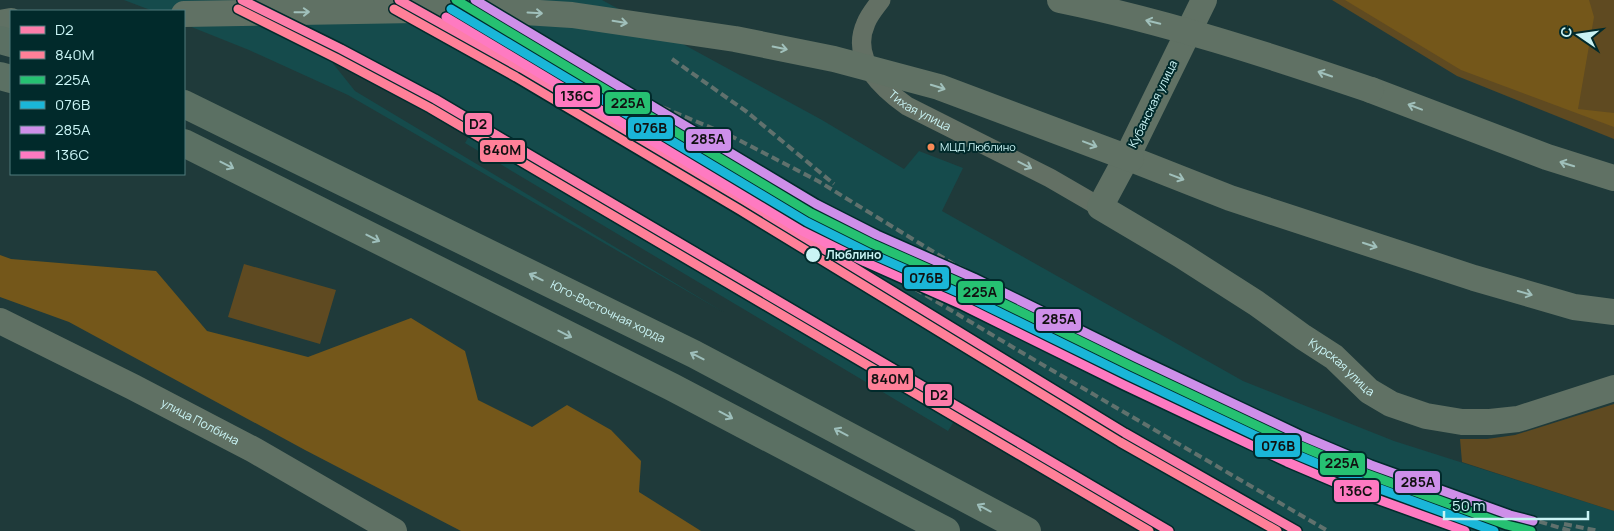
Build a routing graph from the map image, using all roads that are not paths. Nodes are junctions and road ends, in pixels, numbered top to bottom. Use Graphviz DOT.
graph roads {
  1 [pos="881,0"];
  2 [pos="1060,0"];
  3 [pos="1204,0"];
  4 [pos="185,14"];
  5 [pos="185,104"];
  6 [pos="185,144"];
  7 [pos="1128,155"];
  8 [pos="1614,178"];
  9 [pos="1100,207"];
  10 [pos="1181,255"];
  11 [pos="1614,312"];
  12 [pos="0,321"];
  13 [pos="1614,388"];
  14 [pos="394,531"];
  15 [pos="946,531"];
  16 [pos="1027,531"];
  1 -- 9 [label="street, Тихая улица, one-way"];
  8 -- 2 [label="main road, one-way, bridge"];
  3 -- 7 [label="main road, Кубанская улица"];
  4 -- 11 [label="main road, one-way, bridge"];
  16 -- 5 [label="main road, Юго-Восточная хорда, one-way"];
  6 -- 15 [label="main road, one-way"];
  7 -- 9 [label="main road, Кубанская улица"];
  7 -- 10 [label="main road"];
  9 -- 10 [label="main road, Курская улица"];
  10 -- 13 [label="main road, Курская улица"];
  12 -- 14 [label="main road, улица Полбина"];
}
